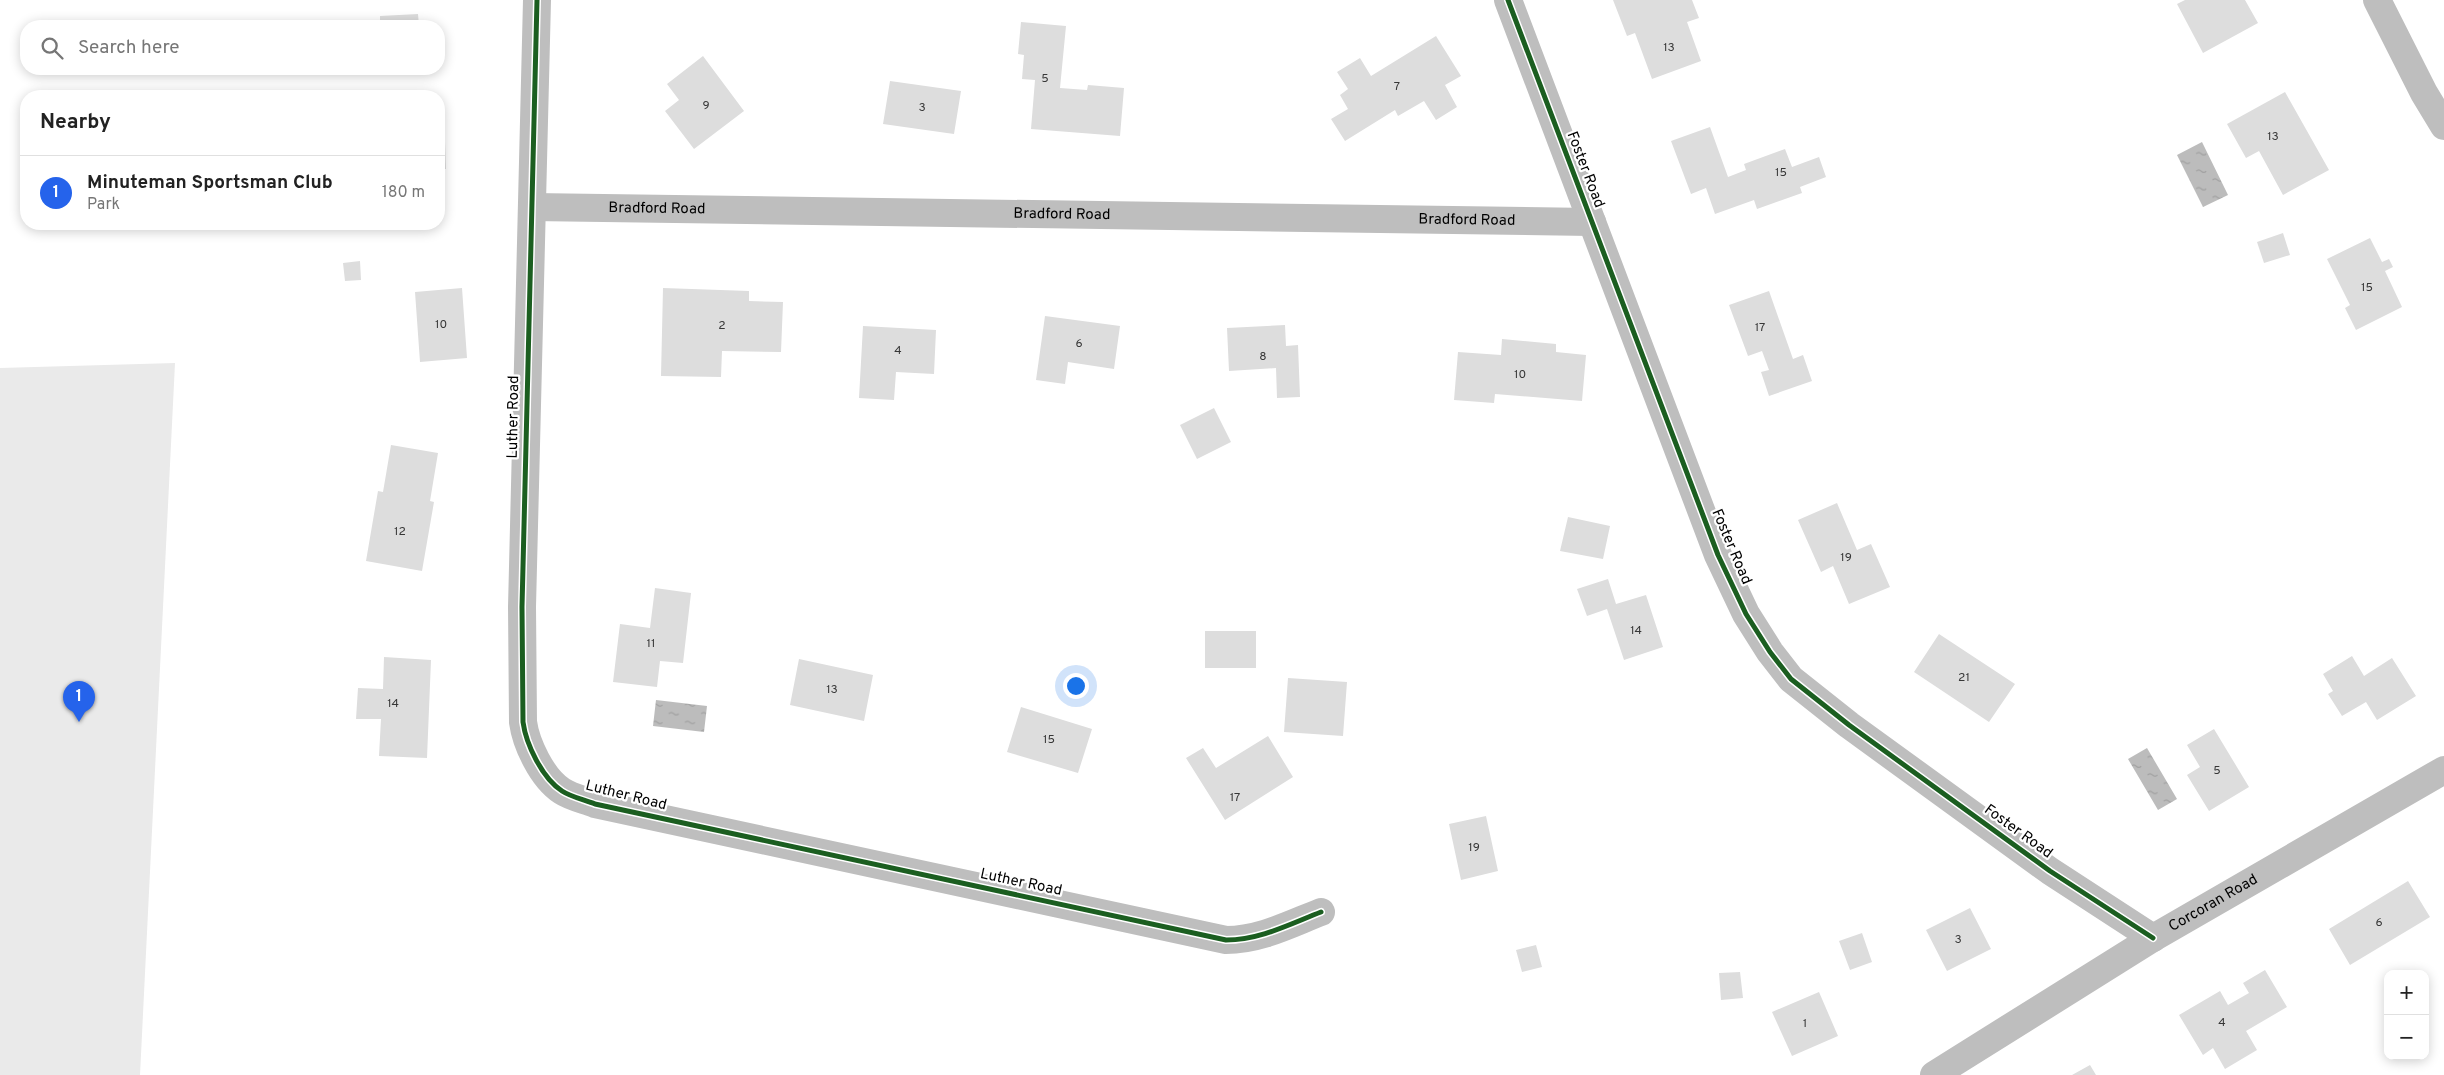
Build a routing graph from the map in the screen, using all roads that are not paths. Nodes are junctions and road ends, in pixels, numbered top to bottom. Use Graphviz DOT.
graph roads {
  1 [pos="537,0"];
  2 [pos="1508,0"];
  3 [pos="2377,0"];
  4 [pos="2434,89"];
  5 [pos="2444,126"];
  6 [pos="532,207"];
  7 [pos="1592,222"];
  8 [pos="2444,770"];
  9 [pos="1321,912"];
  10 [pos="2153,938"];
  11 [pos="1934,1075"];
  1 -- 6 [label="street, Luther Road"];
  2 -- 7 [label="street, Foster Road"];
  3 -- 4 [label="street"];
  4 -- 5 [label="street"];
  6 -- 7 [label="street, Bradford Road"];
  6 -- 9 [label="street, Luther Road"];
  7 -- 10 [label="street, Foster Road"];
  8 -- 10 [label="street, Corcoran Road"];
  10 -- 11 [label="street, Corcoran Road"];
}
